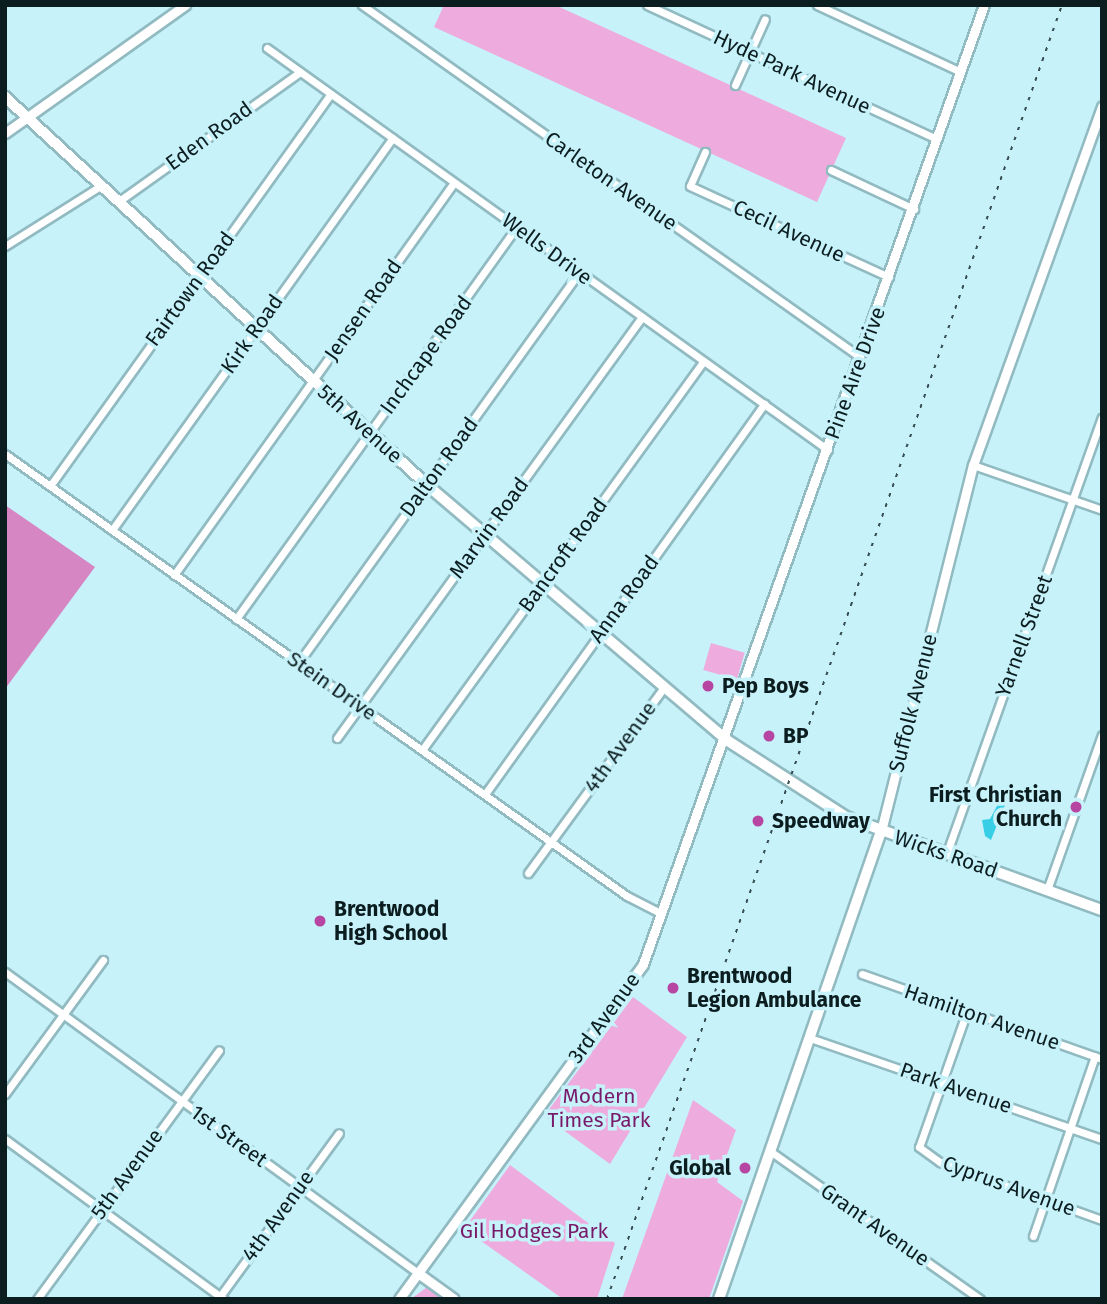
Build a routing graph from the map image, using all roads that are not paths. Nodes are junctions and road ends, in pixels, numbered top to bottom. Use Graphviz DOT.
graph roads {
  1 [pos="185,5"];
  2 [pos="362,5"];
  3 [pos="648,5"];
  4 [pos="817,5"];
  5 [pos="984,5"];
  6 [pos="765,19"];
  7 [pos="267,48"];
  8 [pos="750,52"];
  9 [pos="300,72"];
  10 [pos="961,72"];
  11 [pos="735,85"];
  12 [pos="331,94"];
  13 [pos="5,97"];
  14 [pos="1102,106"];
  15 [pos="29,118"];
  16 [pos="5,133"];
  17 [pos="393,138"];
  18 [pos="937,139"];
  19 [pos="705,152"];
  20 [pos="831,170"];
  21 [pos="454,183"];
  22 [pos="102,185"];
  23 [pos="119,201"];
  24 [pos="915,209"];
  25 [pos="517,227"];
  26 [pos="5,246"];
  27 [pos="579,272"];
  28 [pos="199,276"];
  29 [pos="889,277"];
  30 [pos="642,317"];
  31 [pos="256,329"];
  32 [pos="860,358"];
  33 [pos="704,361"];
  34 [pos="313,381"];
  35 [pos="764,404"];
  36 [pos="1102,418"];
  37 [pos="370,433"];
  38 [pos="828,450"];
  39 [pos="5,454"];
  40 [pos="973,465"];
  41 [pos="426,485"];
  42 [pos="50,486"];
  43 [pos="1072,500"];
  44 [pos="1102,510"];
  45 [pos="112,530"];
  46 [pos="484,535"];
  47 [pos="174,575"];
  48 [pos="541,585"];
  49 [pos="236,619"];
  50 [pos="600,633"];
  51 [pos="299,662"];
  52 [pos="664,687"];
  53 [pos="360,706"];
  54 [pos="1102,735"];
  55 [pos="337,738"];
  56 [pos="725,739"];
  57 [pos="422,750"];
  58 [pos="485,794"];
  59 [pos="881,831"];
  60 [pos="551,841"];
  61 [pos="946,855"];
  62 [pos="528,873"];
  63 [pos="1047,890"];
  64 [pos="1100,907"];
  65 [pos="662,914"];
  66 [pos="103,960"];
  67 [pos="5,972"];
  68 [pos="862,974"];
  69 [pos="967,1012"];
  70 [pos="63,1015"];
  71 [pos="810,1038"];
  72 [pos="219,1049"];
  73 [pos="1099,1058"];
  74 [pos="941,1082"];
  75 [pos="5,1094"];
  76 [pos="181,1101"];
  77 [pos="1071,1128"];
  78 [pos="339,1133"];
  79 [pos="5,1139"];
  80 [pos="1102,1139"];
  81 [pos="770,1151"];
  82 [pos="299,1187"];
  83 [pos="1045,1200"];
  84 [pos="101,1209"];
  85 [pos="1102,1220"];
  86 [pos="1033,1236"];
  87 [pos="418,1273"];
  88 [pos="221,1298"];
  89 [pos="37,1299"];
  90 [pos="399,1299"];
  91 [pos="454,1299"];
  92 [pos="719,1299"];
  93 [pos="980,1299"];
  1 -- 15 [label="street"];
  2 -- 32 [label="street, Carleton Avenue"];
  3 -- 8 [label="street, Hyde Park Avenue"];
  4 -- 10 [label="street"];
  5 -- 10 [label="street, Pine Aire Drive"];
  6 -- 8 [label="street"];
  7 -- 9 [label="street, Wells Drive"];
  8 -- 11 [label="street"];
  8 -- 18 [label="street, Hyde Park Avenue"];
  9 -- 12 [label="street, Wells Drive"];
  9 -- 23 [label="street, Eden Road"];
  10 -- 18 [label="street, Pine Aire Drive"];
  12 -- 17 [label="street, Wells Drive"];
  12 -- 28 [label="street, Fairtown Road"];
  13 -- 15 [label="main road, 5th Avenue"];
  14 -- 40 [label="street, Suffolk Avenue"];
  15 -- 16 [label="street"];
  15 -- 22 [label="main road, 5th Avenue"];
  17 -- 21 [label="street, Wells Drive"];
  17 -- 31 [label="street, Kirk Road"];
  18 -- 24 [label="street, Pine Aire Drive"];
  19 -- 29 [label="street, Cecil Avenue"];
  20 -- 24 [label="street"];
  21 -- 25 [label="street, Wells Drive"];
  21 -- 34 [label="street, Jensen Road"];
  22 -- 23 [label="main road, 5th Avenue"];
  22 -- 26 [label="street"];
  23 -- 28 [label="main road, 5th Avenue"];
  24 -- 29 [label="street, Pine Aire Drive"];
  25 -- 27 [label="street, Wells Drive"];
  25 -- 37 [label="street, Inchcape Road"];
  27 -- 30 [label="street, Wells Drive"];
  27 -- 41 [label="street, Dalton Road"];
  28 -- 31 [label="main road, 5th Avenue"];
  28 -- 42 [label="street, Fairtown Road"];
  29 -- 32 [label="street, Pine Aire Drive"];
  30 -- 33 [label="street, Wells Drive"];
  30 -- 46 [label="street, Marvin Road"];
  31 -- 34 [label="main road, 5th Avenue"];
  31 -- 45 [label="street, Kirk Road"];
  32 -- 38 [label="street, Pine Aire Drive"];
  33 -- 35 [label="street, Wells Drive"];
  33 -- 48 [label="street, Bancroft Road"];
  34 -- 37 [label="main road, 5th Avenue"];
  34 -- 47 [label="street, Jensen Road"];
  35 -- 38 [label="street, Wells Drive"];
  35 -- 50 [label="street, Anna Road"];
  36 -- 43 [label="street, Yarnell Street"];
  37 -- 41 [label="main road, 5th Avenue"];
  37 -- 49 [label="street, Inchcape Road"];
  38 -- 56 [label="street, Pine Aire Drive"];
  39 -- 42 [label="street, Stein Drive"];
  40 -- 43 [label="street"];
  40 -- 59 [label="street, Suffolk Avenue"];
  41 -- 46 [label="main road, 5th Avenue"];
  41 -- 51 [label="street, Dalton Road"];
  42 -- 45 [label="street, Stein Drive"];
  43 -- 44 [label="street"];
  43 -- 61 [label="street, Yarnell Street"];
  45 -- 47 [label="street, Stein Drive"];
  46 -- 48 [label="main road, 5th Avenue"];
  46 -- 53 [label="street, Marvin Road"];
  47 -- 49 [label="street, Stein Drive"];
  48 -- 50 [label="main road, 5th Avenue"];
  48 -- 57 [label="street, Bancroft Road"];
  49 -- 51 [label="street, Stein Drive"];
  50 -- 52 [label="main road, 5th Avenue"];
  50 -- 58 [label="street, Anna Road"];
  51 -- 53 [label="street, Stein Drive"];
  52 -- 56 [label="main road, 5th Avenue"];
  52 -- 60 [label="street, 4th Avenue"];
  53 -- 55 [label="street, Marvin Road"];
  53 -- 57 [label="street, Stein Drive"];
  54 -- 63 [label="street"];
  56 -- 59 [label="main road, Wicks Road"];
  56 -- 65 [label="street, 3rd Avenue"];
  57 -- 58 [label="street, Stein Drive"];
  58 -- 60 [label="street, Stein Drive"];
  59 -- 61 [label="main road, Wicks Road"];
  59 -- 71 [label="main road, Suffolk Avenue"];
  60 -- 62 [label="street, 4th Avenue"];
  60 -- 65 [label="street, Stein Drive"];
  61 -- 63 [label="main road, Wicks Road"];
  63 -- 64 [label="main road, Wicks Road"];
  65 -- 87 [label="street, 3rd Avenue"];
  66 -- 70 [label="street"];
  67 -- 70 [label="street, 1st Street"];
  68 -- 69 [label="street, Hamilton Avenue"];
  69 -- 73 [label="street, Hamilton Avenue"];
  69 -- 74 [label="street"];
  70 -- 75 [label="street"];
  70 -- 76 [label="street, 1st Street"];
  71 -- 74 [label="street, Park Avenue"];
  71 -- 81 [label="main road, Suffolk Avenue"];
  72 -- 76 [label="street, 5th Avenue"];
  73 -- 77 [label="street"];
  74 -- 77 [label="street, Park Avenue"];
  74 -- 83 [label="street, Cyprus Avenue"];
  76 -- 82 [label="street, 1st Street"];
  76 -- 84 [label="street, 5th Avenue"];
  77 -- 80 [label="street, Park Avenue"];
  77 -- 83 [label="street"];
  78 -- 82 [label="street, 4th Avenue"];
  79 -- 84 [label="street"];
  81 -- 92 [label="main road, Suffolk Avenue"];
  81 -- 93 [label="street, Grant Avenue"];
  82 -- 87 [label="street, 1st Street"];
  82 -- 88 [label="street, 4th Avenue"];
  83 -- 85 [label="street, Cyprus Avenue"];
  83 -- 86 [label="street"];
  84 -- 88 [label="street"];
  84 -- 89 [label="street, 5th Avenue"];
  87 -- 90 [label="street, 3rd Avenue"];
  87 -- 91 [label="street, 1st Street"];
}
